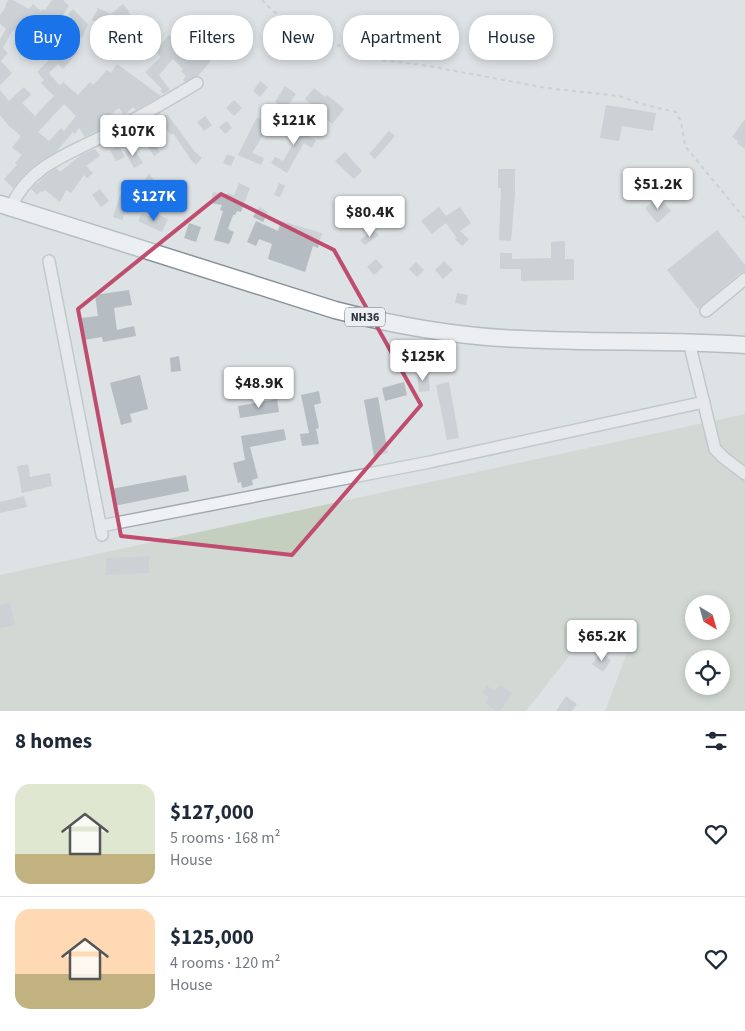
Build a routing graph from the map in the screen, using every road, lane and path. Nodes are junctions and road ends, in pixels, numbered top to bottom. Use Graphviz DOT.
graph roads {
  1 [pos="262,0"];
  2 [pos="197,83"];
  3 [pos="6,206"];
  4 [pos="745,219"];
  5 [pos="49,261"];
  6 [pos="745,279"];
  7 [pos="706,311"];
  8 [pos="689,342"];
  9 [pos="745,345"];
  10 [pos="704,402"];
  11 [pos="745,474"];
  1 -- 4 [label="path"];
  2 -- 3 [label="street"];
  3 -- 8 [label="highway, NH36"];
  5 -- 10 [label="street"];
  6 -- 7 [label="street"];
  8 -- 9 [label="highway, NH36"];
  8 -- 10 [label="street"];
  10 -- 11 [label="street"];
}
